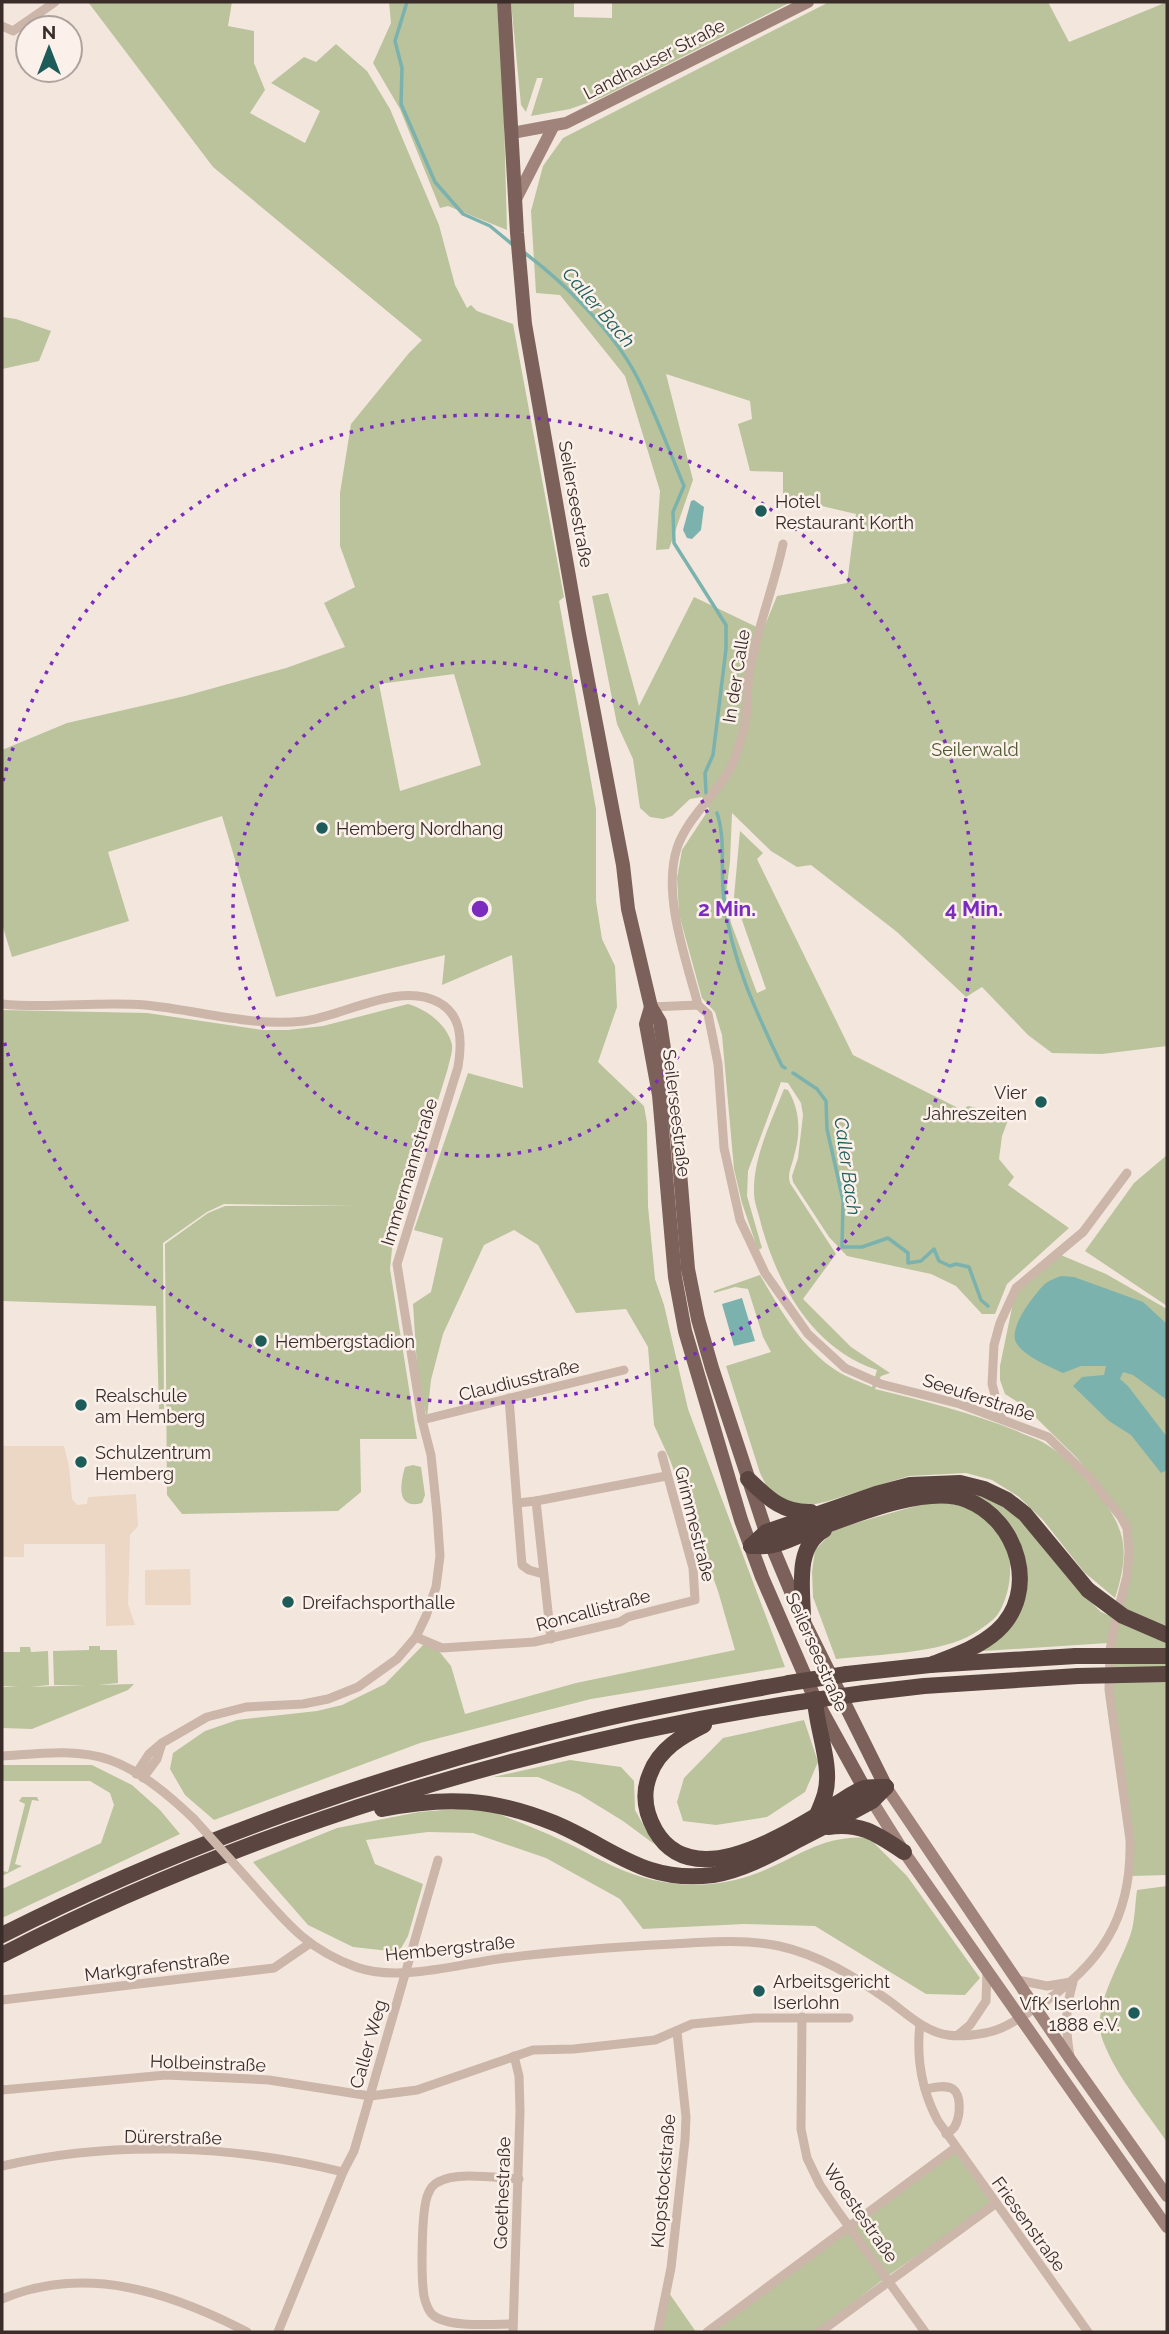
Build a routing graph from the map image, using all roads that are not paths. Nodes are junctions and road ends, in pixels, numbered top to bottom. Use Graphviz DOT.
graph roads {
  1 [pos="55,2"];
  2 [pos="504,2"];
  3 [pos="808,2"];
  4 [pos="2,26"];
  5 [pos="553,127"];
  6 [pos="512,133"];
  7 [pos="516,199"];
  8 [pos="783,544"];
  9 [pos="2,1004"];
  10 [pos="698,1005"];
  11 [pos="651,1007"];
  12 [pos="1127,1173"];
  13 [pos="624,1370"];
  14 [pos="509,1398"];
  15 [pos="1001,1417"];
  16 [pos="422,1420"];
  17 [pos="662,1455"];
  18 [pos="666,1476"];
  19 [pos="748,1479"];
  20 [pos="536,1501"];
  21 [pos="517,1503"];
  22 [pos="820,1512"];
  23 [pos="838,1521"];
  24 [pos="769,1539"];
  25 [pos="751,1546"];
  26 [pos="543,1574"];
  27 [pos="695,1600"];
  28 [pos="803,1620"];
  29 [pos="1167,1634"];
  30 [pos="416,1637"];
  31 [pos="551,1639"];
  32 [pos="1167,1656"];
  33 [pos="930,1665"];
  34 [pos="1167,1674"];
  35 [pos="808,1700"];
  36 [pos="731,1712"];
  37 [pos="2,1756"];
  38 [pos="139,1776"];
  39 [pos="886,1787"];
  40 [pos="868,1795"];
  41 [pos="819,1821"];
  42 [pos="904,1852"];
  43 [pos="232,1853"];
  44 [pos="438,1860"];
  45 [pos="2,1935"];
  46 [pos="309,1944"];
  47 [pos="2,1955"];
  48 [pos="987,1971"];
  49 [pos="405,1973"];
  50 [pos="1018,1980"];
  51 [pos="1073,1982"];
  52 [pos="2,2000"];
  53 [pos="1036,2008"];
  54 [pos="802,2017"];
  55 [pos="849,2018"];
  56 [pos="1021,2018"];
  57 [pos="920,2024"];
  58 [pos="677,2032"];
  59 [pos="958,2035"];
  60 [pos="514,2056"];
  61 [pos="1070,2059"];
  62 [pos="925,2089"];
  63 [pos="2,2090"];
  64 [pos="370,2096"];
  65 [pos="946,2134"];
  66 [pos="955,2148"];
  67 [pos="2,2166"];
  68 [pos="343,2172"];
  69 [pos="519,2179"];
  70 [pos="1167,2196"];
  71 [pos="995,2204"];
  72 [pos="849,2226"];
  73 [pos="1167,2227"];
  74 [pos="889,2281"];
  75 [pos="2,2299"];
  76 [pos="513,2328"];
  77 [pos="247,2332"];
  78 [pos="278,2332"];
  79 [pos="658,2332"];
  80 [pos="707,2332"];
  81 [pos="820,2332"];
  82 [pos="925,2332"];
  83 [pos="1088,2332"];
  1 -- 4 [label="street"];
  2 -- 6 [label="main road, Seilerseestraße"];
  3 -- 5 [label="main road, Landhauser Straße"];
  5 -- 6 [label="main road, Landhauser Straße"];
  5 -- 7 [label="main road"];
  6 -- 7 [label="main road, Seilerseestraße"];
  7 -- 11 [label="main road, Seilerseestraße"];
  8 -- 10 [label="street, In der Calle"];
  9 -- 16 [label="street, Immermannstraße"];
  10 -- 11 [label="street"];
  10 -- 15 [label="street, Seeuferstraße"];
  11 -- 19 [label="main road, Seilerseestraße"];
  11 -- 25 [label="main road, Seilerseestraße"];
  12 -- 15 [label="street"];
  13 -- 14 [label="street, Claudiusstraße"];
  14 -- 16 [label="street, Claudiusstraße"];
  14 -- 21 [label="street"];
  15 -- 51 [label="street, Seeuferstraße"];
  16 -- 30 [label="street, Immermannstraße"];
  17 -- 18 [label="street, Grimmestraße"];
  18 -- 20 [label="street"];
  18 -- 27 [label="street, Grimmestraße"];
  19 -- 22 [label="highway"];
  19 -- 24 [label="main road, Seilerseestraße"];
  20 -- 21 [label="street"];
  20 -- 26 [label="street"];
  21 -- 26 [label="street"];
  22 -- 24 [label="highway"];
  22 -- 29 [label="highway, bridge"];
  23 -- 24 [label="highway"];
  23 -- 28 [label="highway"];
  23 -- 33 [label="highway"];
  24 -- 25 [label="highway"];
  24 -- 28 [label="main road, Seilerseestraße"];
  25 -- 35 [label="main road, Seilerseestraße"];
  26 -- 31 [label="street"];
  27 -- 31 [label="street, Roncallistraße"];
  28 -- 39 [label="main road, Seilerseestraße"];
  30 -- 31 [label="street, Roncallistraße"];
  30 -- 38 [label="street, Immermannstraße"];
  32 -- 33 [label="highway, bridge"];
  33 -- 45 [label="highway, bridge"];
  34 -- 35 [label="highway, bridge"];
  35 -- 36 [label="highway"];
  35 -- 40 [label="main road, Seilerseestraße"];
  35 -- 41 [label="highway"];
  36 -- 41 [label="highway"];
  36 -- 43 [label="highway"];
  37 -- 38 [label="street, Hembergstraße"];
  38 -- 46 [label="street, Hembergstraße, bridge"];
  39 -- 40 [label="highway"];
  39 -- 50 [label="main road, Seilerseestraße"];
  40 -- 41 [label="highway"];
  40 -- 42 [label="main road, Seilerseestraße"];
  41 -- 42 [label="highway"];
  41 -- 43 [label="highway"];
  42 -- 48 [label="main road, Seilerseestraße"];
  43 -- 47 [label="highway"];
  44 -- 49 [label="street, Caller Weg"];
  46 -- 49 [label="street, Hembergstraße"];
  46 -- 52 [label="street, Markgrafenstraße"];
  48 -- 56 [label="main road, Seilerseestraße"];
  48 -- 59 [label="street"];
  49 -- 57 [label="street, Hembergstraße"];
  49 -- 64 [label="street, Caller Weg"];
  50 -- 51 [label="street"];
  50 -- 53 [label="main road, Seilerseestraße"];
  51 -- 53 [label="street, Seeuferstraße"];
  51 -- 61 [label="street"];
  53 -- 56 [label="street, Seeuferstraße"];
  53 -- 61 [label="main road, Seilerseestraße"];
  54 -- 55 [label="street, Holbeinstraße"];
  54 -- 58 [label="street, Holbeinstraße"];
  54 -- 72 [label="street, Woestestraße"];
  56 -- 59 [label="street, Hembergstraße"];
  56 -- 73 [label="main road, Seilerseestraße"];
  57 -- 59 [label="street, Hembergstraße"];
  57 -- 62 [label="street, Friesenstraße"];
  58 -- 60 [label="street, Holbeinstraße"];
  58 -- 79 [label="street, Klopstockstraße"];
  60 -- 64 [label="street, Holbeinstraße"];
  60 -- 69 [label="street, Goethestraße"];
  61 -- 70 [label="main road, Seilerseestraße"];
  62 -- 65 [label="street, Friesenstraße"];
  62 -- 65 [label="street"];
  63 -- 64 [label="street, Holbeinstraße"];
  64 -- 68 [label="street, Caller Weg"];
  65 -- 66 [label="street, Friesenstraße"];
  66 -- 71 [label="street, Friesenstraße"];
  66 -- 72 [label="street"];
  67 -- 68 [label="street, Dürerstraße"];
  68 -- 78 [label="street, Caller Weg"];
  69 -- 76 [label="street, Goethestraße"];
  69 -- 76 [label="street"];
  71 -- 74 [label="street"];
  71 -- 83 [label="street, Friesenstraße"];
  72 -- 74 [label="street, Woestestraße"];
  72 -- 80 [label="street"];
  74 -- 81 [label="street"];
  74 -- 82 [label="street, Woestestraße"];
  75 -- 77 [label="street"];
}
